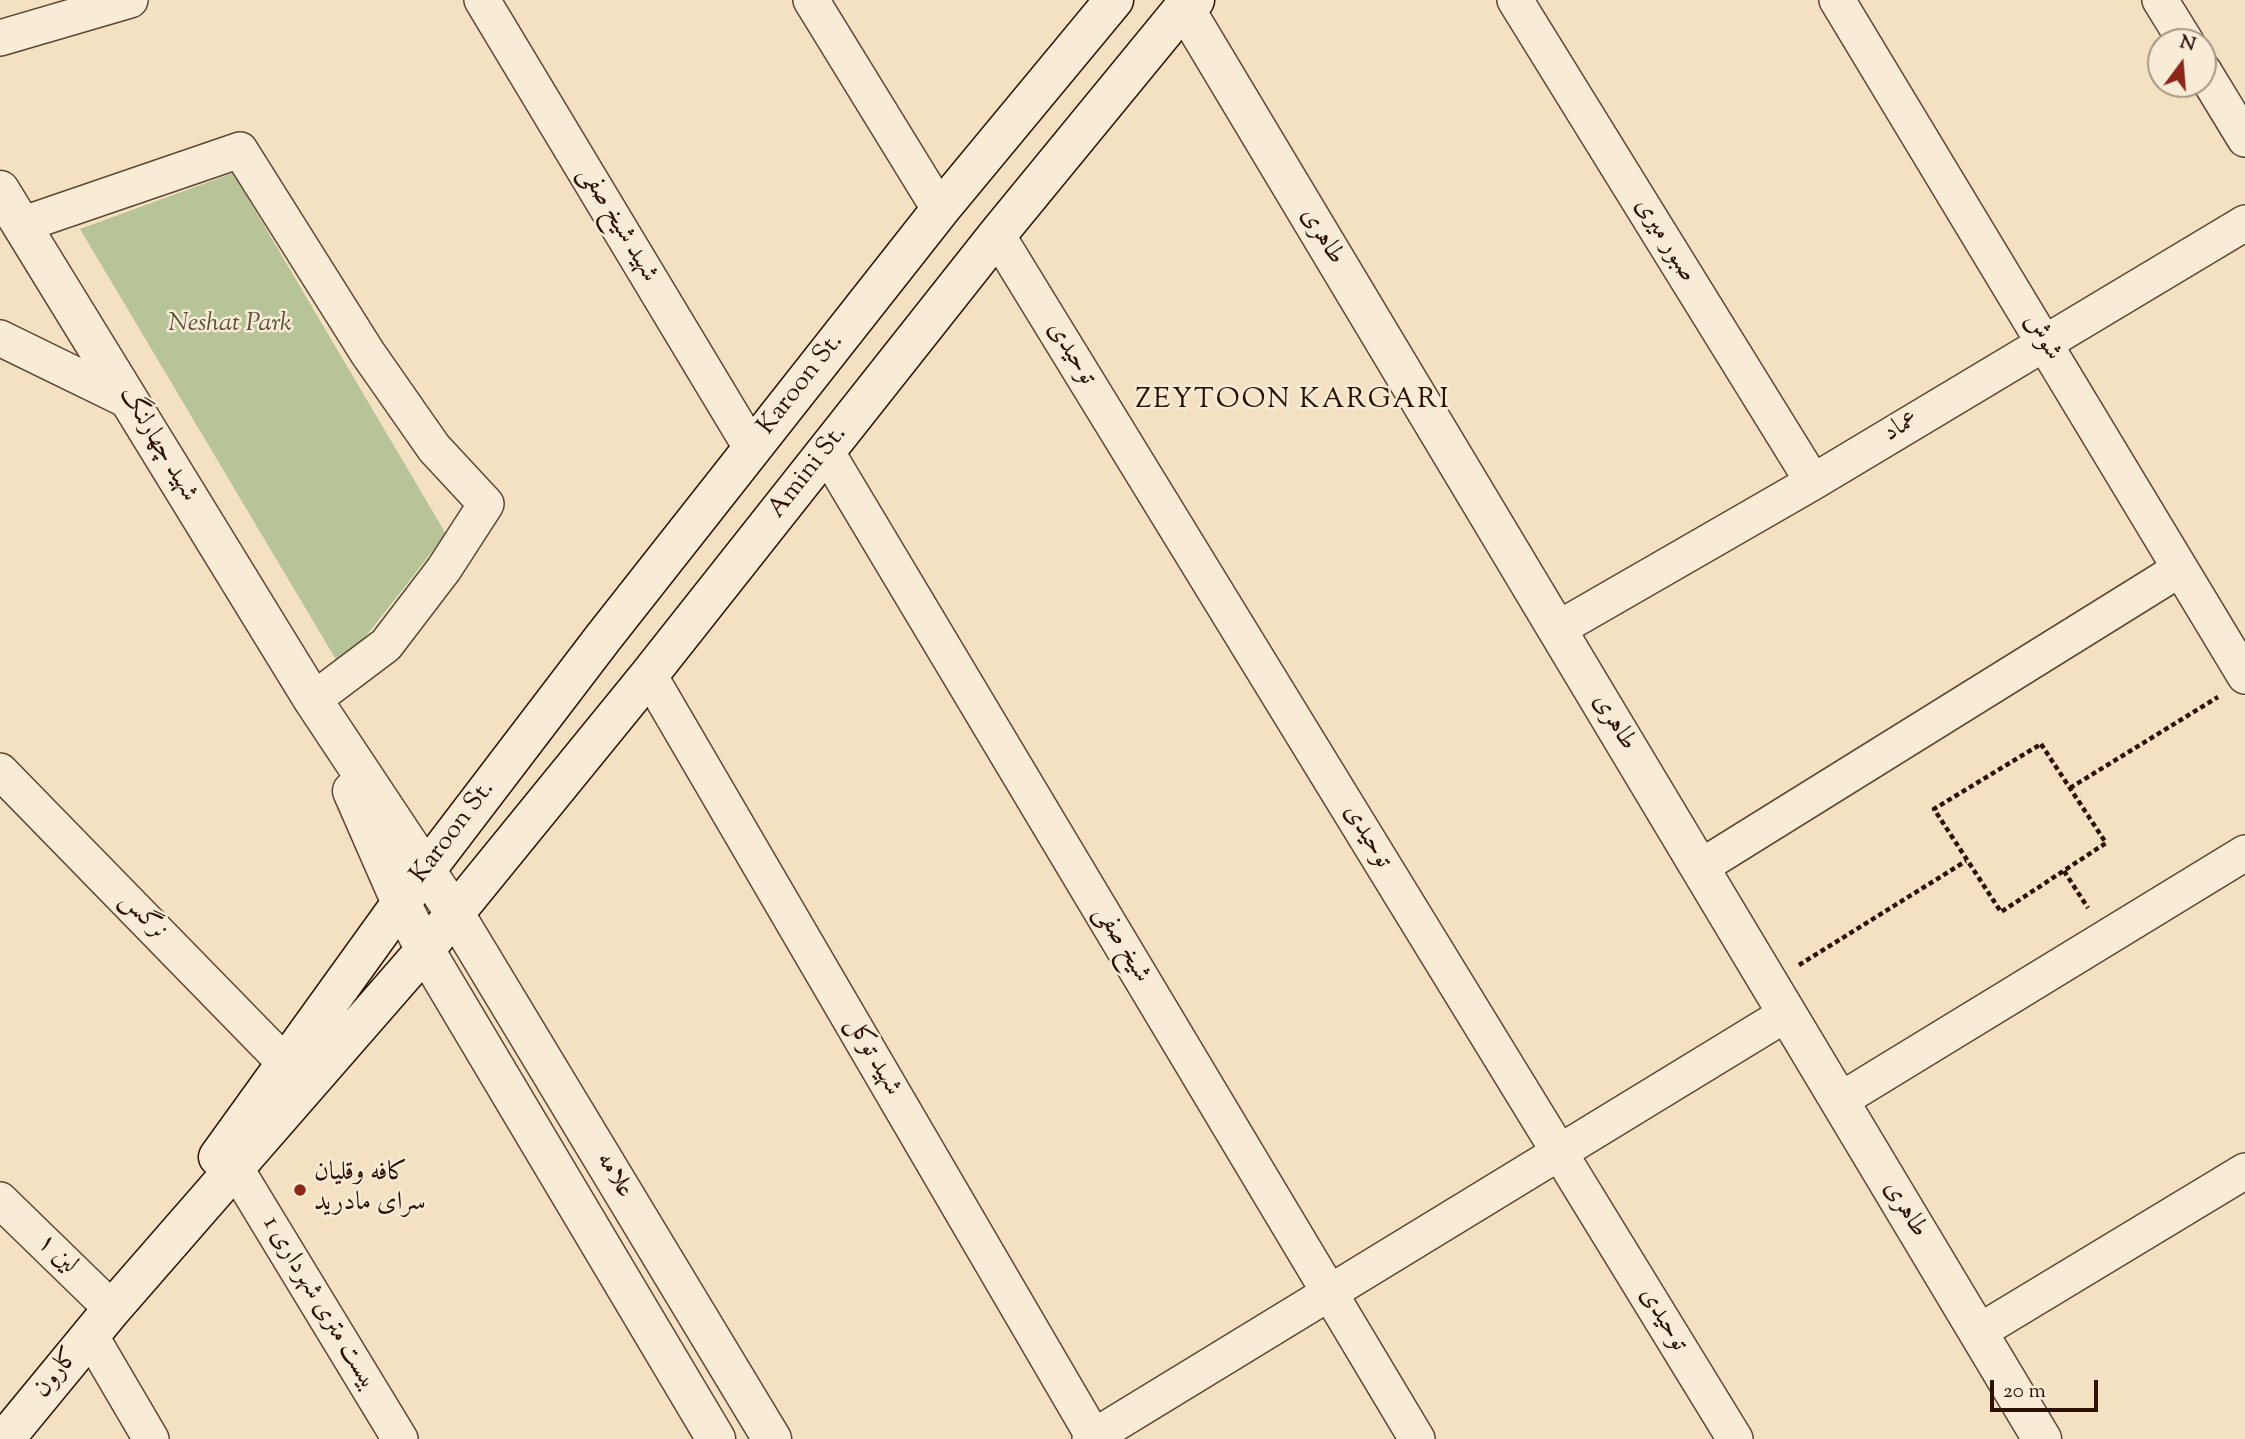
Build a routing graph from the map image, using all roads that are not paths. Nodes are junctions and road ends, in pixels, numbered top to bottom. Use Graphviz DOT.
graph roads {
  1 [pos="130,0"];
  2 [pos="482,0"];
  3 [pos="811,0"];
  4 [pos="1114,0"];
  5 [pos="1516,0"];
  6 [pos="1837,0"];
  7 [pos="2160,0"];
  8 [pos="1186,2"];
  9 [pos="2177,28"];
  10 [pos="0,38"];
  11 [pos="2217,93"];
  12 [pos="2245,139"];
  13 [pos="0,190"];
  14 [pos="940,210"];
  15 [pos="2245,223"];
  16 [pos="21,225"];
  17 [pos="997,235"];
  18 [pos="0,338"];
  19 [pos="2044,343"];
  20 [pos="131,402"];
  21 [pos="752,449"];
  22 [pos="826,452"];
  23 [pos="1813,482"];
  24 [pos="2180,569"];
  25 [pos="1556,630"];
  26 [pos="649,675"];
  27 [pos="2233,685"];
  28 [pos="313,700"];
  29 [pos="0,771"];
  30 [pos="2245,853"];
  31 [pos="1699,867"];
  32 [pos="426,870"];
  33 [pos="401,903"];
  34 [pos="454,914"];
  35 [pos="425,950"];
  36 [pos="1777,999"];
  37 [pos="284,1062"];
  38 [pos="1839,1101"];
  39 [pos="1559,1153"];
  40 [pos="229,1160"];
  41 [pos="2243,1178"];
  42 [pos="0,1200"];
  43 [pos="1329,1293"];
  44 [pos="101,1322"];
  45 [pos="1978,1334"];
  46 [pos="1093,1438"];
  47 [pos="5,1439"];
  48 [pos="151,1439"];
  49 [pos="400,1439"];
  50 [pos="716,1439"];
  51 [pos="772,1439"];
  52 [pos="1417,1439"];
  53 [pos="1735,1439"];
  54 [pos="2042,1439"];
  1 -- 10 [label="street"];
  2 -- 21 [label="street, شهید شیخ صفی"];
  3 -- 14 [label="street"];
  4 -- 14 [label="street, Karoon St."];
  5 -- 23 [label="street, صبور میری"];
  6 -- 19 [label="street, شوش"];
  7 -- 9 [label="street"];
  8 -- 17 [label="street, Amini St."];
  8 -- 25 [label="street, طاهری"];
  11 -- 12 [label="street"];
  13 -- 16 [label="street, شهید چهارلنگ"];
  14 -- 21 [label="street, Karoon St."];
  15 -- 19 [label="street, عماد"];
  16 -- 20 [label="street, شهید چهارلنگ"];
  16 -- 28 [label="street"];
  17 -- 22 [label="street, Amini St."];
  17 -- 39 [label="street, توحیدی"];
  18 -- 20 [label="street"];
  19 -- 23 [label="street, عماد"];
  19 -- 24 [label="street, شوش"];
  20 -- 28 [label="street, شهید چهارلنگ"];
  21 -- 32 [label="street, Karoon St."];
  22 -- 26 [label="street, Amini St."];
  22 -- 43 [label="street, شیخ صفی"];
  23 -- 25 [label="street, عماد"];
  24 -- 27 [label="street, شوش"];
  24 -- 31 [label="street"];
  25 -- 31 [label="street, طاهری"];
  26 -- 34 [label="street, Amini St."];
  26 -- 46 [label="street, شهید توکل"];
  28 -- 32 [label="street, علامه"];
  28 -- 33 [label="street, علامه"];
  29 -- 37 [label="street, نرگس"];
  30 -- 38 [label="street"];
  31 -- 36 [label="street, طاهری"];
  32 -- 33 [label="street, Karoon St."];
  32 -- 34 [label="street, علامه"];
  33 -- 35 [label="street, علامه"];
  33 -- 37 [label="street, Karoon St."];
  34 -- 35 [label="street, Amini St."];
  34 -- 51 [label="street, علامه"];
  35 -- 40 [label="street, Karoon St."];
  35 -- 50 [label="street, علامه"];
  36 -- 38 [label="street, طاهری"];
  36 -- 39 [label="street"];
  37 -- 40 [label="street, Karoon St."];
  38 -- 45 [label="street, طاهری"];
  39 -- 43 [label="street"];
  39 -- 53 [label="street, توحیدی"];
  40 -- 44 [label="street, Karoon St."];
  40 -- 49 [label="street, بیست متری شهرداری 1"];
  41 -- 45 [label="street"];
  42 -- 44 [label="street, لین ۱"];
  43 -- 46 [label="street"];
  43 -- 52 [label="street, شیخ صفی"];
  44 -- 47 [label="street, کارون"];
  44 -- 48 [label="street, لین ۱"];
  45 -- 54 [label="street, طاهری"];
}
